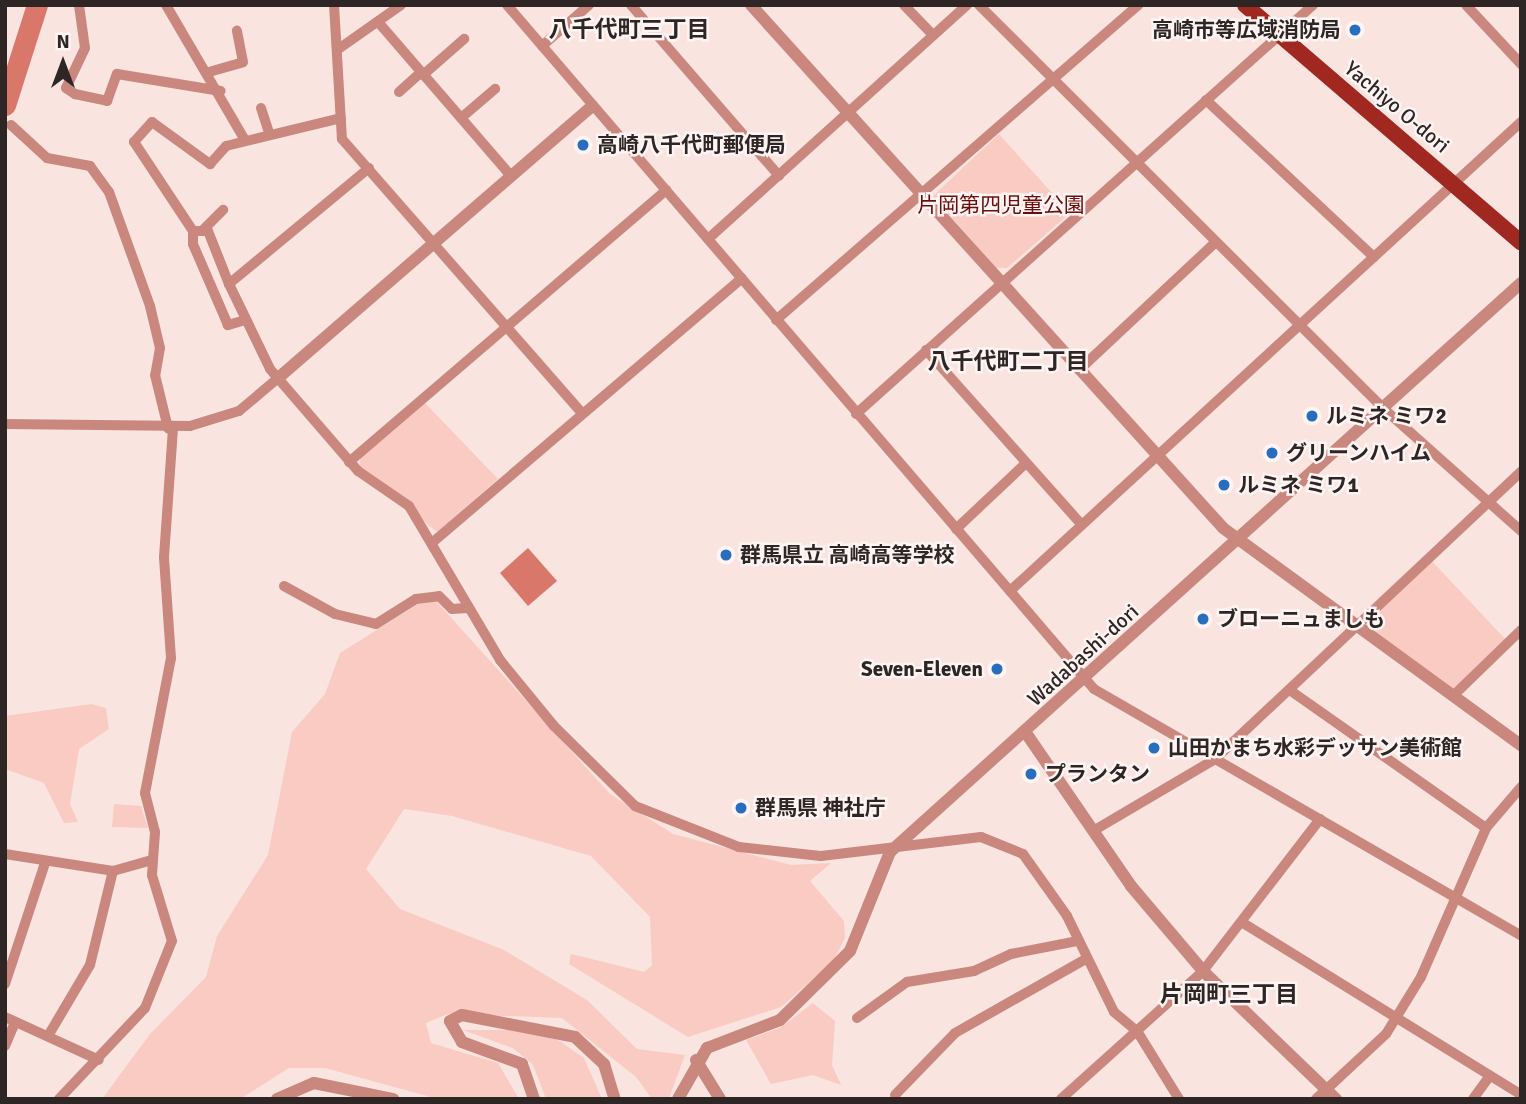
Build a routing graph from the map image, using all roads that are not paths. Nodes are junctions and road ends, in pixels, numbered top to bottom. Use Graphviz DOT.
graph roads {
  1 [pos="79,5"];
  2 [pos="166,5"];
  3 [pos="334,5"];
  4 [pos="401,5"];
  5 [pos="507,5"];
  6 [pos="589,5"];
  7 [pos="631,5"];
  8 [pos="751,5"];
  9 [pos="904,5"];
  10 [pos="967,5"];
  11 [pos="979,5"];
  12 [pos="1138,5"];
  13 [pos="1245,5"];
  14 [pos="1313,5"];
  15 [pos="1466,5"];
  16 [pos="379,23"];
  17 [pos="237,31"];
  18 [pos="933,35"];
  19 [pos="1280,35"];
  20 [pos="464,39"];
  21 [pos="542,46"];
  22 [pos="337,50"];
  23 [pos="1521,64"];
  24 [pos="209,72"];
  25 [pos="422,74"];
  26 [pos="1053,79"];
  27 [pos="495,89"];
  28 [pos="221,91"];
  29 [pos="399,92"];
  30 [pos="1206,100"];
  31 [pos="592,106"];
  32 [pos="261,108"];
  33 [pos="848,113"];
  34 [pos="341,118"];
  35 [pos="461,118"];
  36 [pos="1521,122"];
  37 [pos="11,125"];
  38 [pos="269,133"];
  39 [pos="245,140"];
  40 [pos="1136,162"];
  41 [pos="369,168"];
  42 [pos="511,176"];
  43 [pos="779,176"];
  44 [pos="1453,183"];
  45 [pos="666,190"];
  46 [pos="921,194"];
  47 [pos="223,210"];
  48 [pos="198,231"];
  49 [pos="708,239"];
  50 [pos="1216,242"];
  51 [pos="1521,242"];
  52 [pos="433,243"];
  53 [pos="1374,257"];
  54 [pos="741,278"];
  55 [pos="1521,282"];
  56 [pos="1001,283"];
  57 [pos="229,284"];
  58 [pos="242,320"];
  59 [pos="776,320"];
  60 [pos="1299,325"];
  61 [pos="507,328"];
  62 [pos="926,350"];
  63 [pos="1079,370"];
  64 [pos="277,379"];
  65 [pos="1383,408"];
  66 [pos="582,413"];
  67 [pos="856,414"];
  68 [pos="5,424"];
  69 [pos="170,428"];
  70 [pos="1156,456"];
  71 [pos="349,462"];
  72 [pos="1026,463"];
  73 [pos="1521,472"];
  74 [pos="1488,502"];
  75 [pos="1082,525"];
  76 [pos="956,529"];
  77 [pos="1521,531"];
  78 [pos="1238,538"];
  79 [pos="433,542"];
  80 [pos="284,586"];
  81 [pos="1010,591"];
  82 [pos="467,608"];
  83 [pos="1356,627"];
  84 [pos="1521,630"];
  85 [pos="1084,680"];
  86 [pos="1291,691"];
  87 [pos="1454,695"];
  88 [pos="1026,733"];
  89 [pos="1521,745"];
  90 [pos="1215,759"];
  91 [pos="1521,787"];
  92 [pos="1320,820"];
  93 [pos="1486,828"];
  94 [pos="1093,831"];
  95 [pos="890,852"];
  96 [pos="5,854"];
  97 [pos="152,860"];
  98 [pos="45,863"];
  99 [pos="113,871"];
  100 [pos="1453,897"];
  101 [pos="1244,923"];
  102 [pos="1521,936"];
  103 [pos="1077,941"];
  104 [pos="1086,959"];
  105 [pos="1203,971"];
  106 [pos="5,984"];
  107 [pos="1396,1016"];
  108 [pos="857,1018"];
  109 [pos="10,1020"];
  110 [pos="1137,1031"];
  111 [pos="48,1036"];
  112 [pos="5,1046"];
  113 [pos="99,1060"];
  114 [pos="696,1060"];
  115 [pos="1489,1077"];
  116 [pos="895,1095"];
  117 [pos="1521,1095"];
  118 [pos="1326,1096"];
  119 [pos="59,1099"];
  120 [pos="277,1099"];
  121 [pos="393,1099"];
  122 [pos="534,1099"];
  123 [pos="615,1099"];
  124 [pos="678,1099"];
  125 [pos="720,1099"];
  126 [pos="1061,1099"];
  127 [pos="1179,1099"];
  128 [pos="1473,1099"];
  1 -- 28 [label="street"];
  2 -- 24 [label="street"];
  3 -- 22 [label="street"];
  4 -- 16 [label="street"];
  5 -- 21 [label="street"];
  6 -- 21 [label="street"];
  7 -- 43 [label="street"];
  8 -- 33 [label="street"];
  9 -- 18 [label="street"];
  10 -- 18 [label="street"];
  11 -- 26 [label="street"];
  12 -- 26 [label="street"];
  13 -- 19 [label="main road, Yachiyo O-dori"];
  14 -- 19 [label="street"];
  15 -- 23 [label="street"];
  16 -- 22 [label="street"];
  16 -- 25 [label="street"];
  17 -- 24 [label="street"];
  18 -- 33 [label="street"];
  19 -- 30 [label="street"];
  19 -- 44 [label="main road, Yachiyo O-dori"];
  20 -- 25 [label="street"];
  21 -- 31 [label="street"];
  22 -- 34 [label="street"];
  24 -- 28 [label="street"];
  25 -- 29 [label="street"];
  25 -- 35 [label="street"];
  26 -- 40 [label="street"];
  26 -- 46 [label="street"];
  27 -- 35 [label="street"];
  28 -- 39 [label="street"];
  30 -- 40 [label="street"];
  30 -- 53 [label="street"];
  31 -- 42 [label="street"];
  31 -- 45 [label="street"];
  32 -- 38 [label="street"];
  33 -- 43 [label="street"];
  33 -- 46 [label="street"];
  34 -- 38 [label="street"];
  34 -- 41 [label="street"];
  35 -- 42 [label="street"];
  36 -- 44 [label="street"];
  37 -- 69 [label="street"];
  38 -- 39 [label="street"];
  39 -- 48 [label="street"];
  40 -- 50 [label="street"];
  40 -- 56 [label="street"];
  41 -- 52 [label="street"];
  41 -- 57 [label="street"];
  42 -- 52 [label="street"];
  43 -- 49 [label="street"];
  44 -- 51 [label="main road, Yachiyo O-dori"];
  44 -- 53 [label="street"];
  45 -- 49 [label="street"];
  45 -- 61 [label="street"];
  46 -- 56 [label="street"];
  46 -- 59 [label="street"];
  47 -- 48 [label="street"];
  48 -- 57 [label="street"];
  48 -- 58 [label="street"];
  49 -- 54 [label="street"];
  50 -- 60 [label="street"];
  50 -- 63 [label="street"];
  52 -- 61 [label="street"];
  52 -- 64 [label="street"];
  53 -- 60 [label="street"];
  54 -- 59 [label="street"];
  54 -- 66 [label="street"];
  55 -- 65 [label="street, Wadabashi-dori"];
  56 -- 62 [label="street"];
  56 -- 63 [label="street"];
  57 -- 58 [label="street"];
  58 -- 64 [label="street"];
  59 -- 67 [label="street"];
  60 -- 65 [label="street"];
  60 -- 70 [label="street"];
  61 -- 66 [label="street"];
  61 -- 71 [label="street"];
  62 -- 67 [label="street"];
  62 -- 72 [label="street"];
  63 -- 70 [label="street"];
  64 -- 69 [label="street"];
  64 -- 71 [label="street"];
  65 -- 74 [label="street"];
  65 -- 78 [label="street, Wadabashi-dori"];
  66 -- 79 [label="street"];
  67 -- 76 [label="street"];
  68 -- 69 [label="street"];
  69 -- 97 [label="street"];
  70 -- 75 [label="street"];
  70 -- 78 [label="street"];
  71 -- 79 [label="street"];
  72 -- 75 [label="street"];
  72 -- 76 [label="street"];
  73 -- 74 [label="street"];
  74 -- 77 [label="street"];
  74 -- 83 [label="street"];
  75 -- 81 [label="street"];
  76 -- 81 [label="street"];
  78 -- 83 [label="street"];
  78 -- 85 [label="street, Wadabashi-dori"];
  79 -- 82 [label="street"];
  80 -- 82 [label="street"];
  81 -- 85 [label="street"];
  82 -- 95 [label="street"];
  83 -- 86 [label="street"];
  83 -- 87 [label="street"];
  84 -- 87 [label="street"];
  85 -- 88 [label="street, Wadabashi-dori"];
  85 -- 90 [label="street"];
  86 -- 90 [label="street"];
  86 -- 93 [label="street"];
  87 -- 89 [label="street"];
  88 -- 94 [label="street"];
  88 -- 95 [label="street, Wadabashi-dori"];
  90 -- 92 [label="street"];
  90 -- 94 [label="street"];
  91 -- 93 [label="street"];
  92 -- 100 [label="street"];
  92 -- 101 [label="street"];
  93 -- 100 [label="street"];
  94 -- 105 [label="street"];
  95 -- 103 [label="street"];
  95 -- 114 [label="street, Wadabashi-dori"];
  96 -- 98 [label="street"];
  97 -- 99 [label="street"];
  97 -- 113 [label="street"];
  98 -- 99 [label="street"];
  98 -- 106 [label="street"];
  99 -- 111 [label="street"];
  100 -- 102 [label="street"];
  100 -- 107 [label="street"];
  101 -- 105 [label="street"];
  101 -- 107 [label="street"];
  103 -- 104 [label="street"];
  103 -- 108 [label="street"];
  104 -- 110 [label="street"];
  104 -- 116 [label="street"];
  105 -- 110 [label="street"];
  105 -- 118 [label="street"];
  107 -- 115 [label="street"];
  107 -- 118 [label="street"];
  109 -- 111 [label="street"];
  109 -- 112 [label="street"];
  110 -- 126 [label="street"];
  110 -- 127 [label="street"];
  111 -- 113 [label="street"];
  113 -- 119 [label="street"];
  114 -- 124 [label="street"];
  114 -- 125 [label="street"];
  115 -- 117 [label="street"];
  115 -- 128 [label="street"];
  120 -- 121 [label="street"];
  122 -- 123 [label="street"];
}
